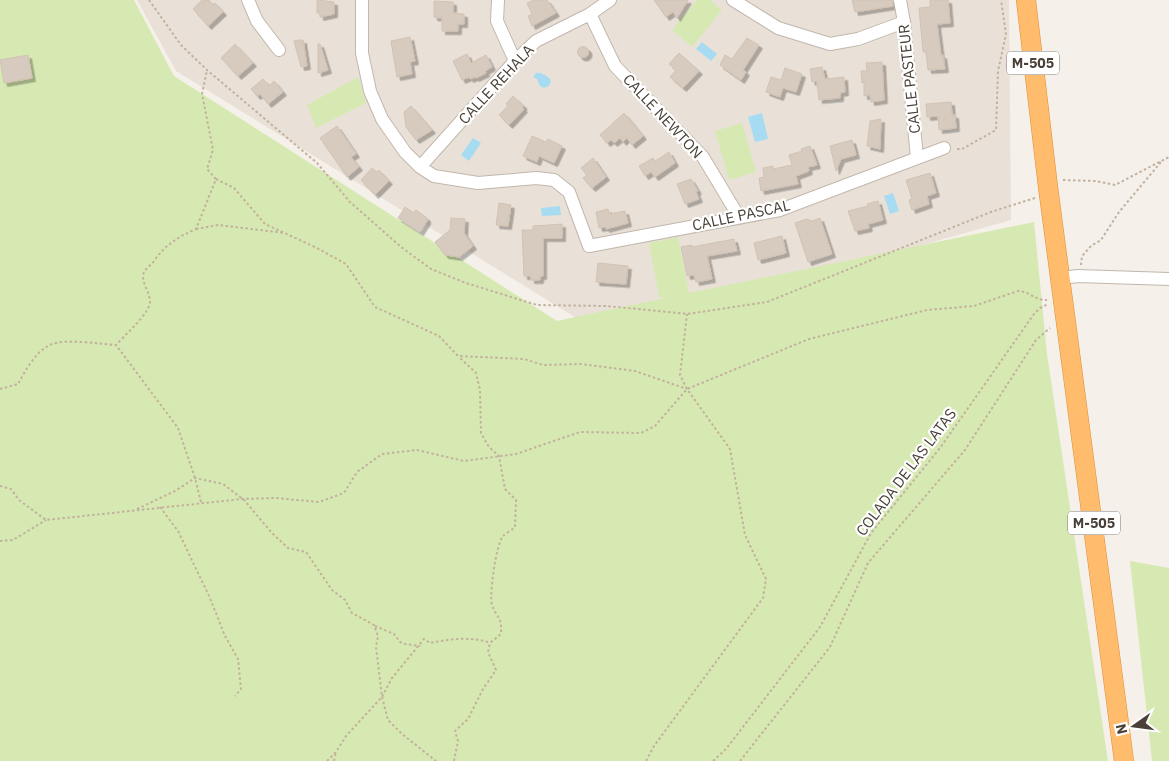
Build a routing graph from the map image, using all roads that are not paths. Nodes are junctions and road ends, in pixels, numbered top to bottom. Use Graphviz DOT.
graph roads {
  1 [pos="248,0"];
  2 [pos="362,0"];
  3 [pos="498,0"];
  4 [pos="610,0"];
  5 [pos="733,0"];
  6 [pos="900,0"];
  7 [pos="1026,0"];
  8 [pos="590,14"];
  9 [pos="904,22"];
  10 [pos="279,50"];
  11 [pos="514,61"];
  12 [pos="944,148"];
  13 [pos="917,158"];
  14 [pos="420,167"];
  15 [pos="739,217"];
  16 [pos="1169,279"];
  17 [pos="1064,284"];
  18 [pos="1124,761"];
  1 -- 10 [label="street"];
  2 -- 14 [label="street"];
  3 -- 11 [label="street"];
  4 -- 8 [label="street, CALLE REHALA"];
  5 -- 9 [label="street"];
  6 -- 9 [label="street, CALLE PASTEUR"];
  7 -- 17 [label="highway, M-505"];
  8 -- 11 [label="street, CALLE REHALA"];
  8 -- 15 [label="street, CALLE NEWTON"];
  9 -- 13 [label="street, CALLE PASTEUR"];
  11 -- 14 [label="street, CALLE REHALA"];
  12 -- 13 [label="street, CALLE PASCAL"];
  13 -- 15 [label="street, CALLE PASCAL"];
  14 -- 15 [label="street, CALLE PASCAL"];
  16 -- 17 [label="street"];
  17 -- 18 [label="highway, M-505"];
}
